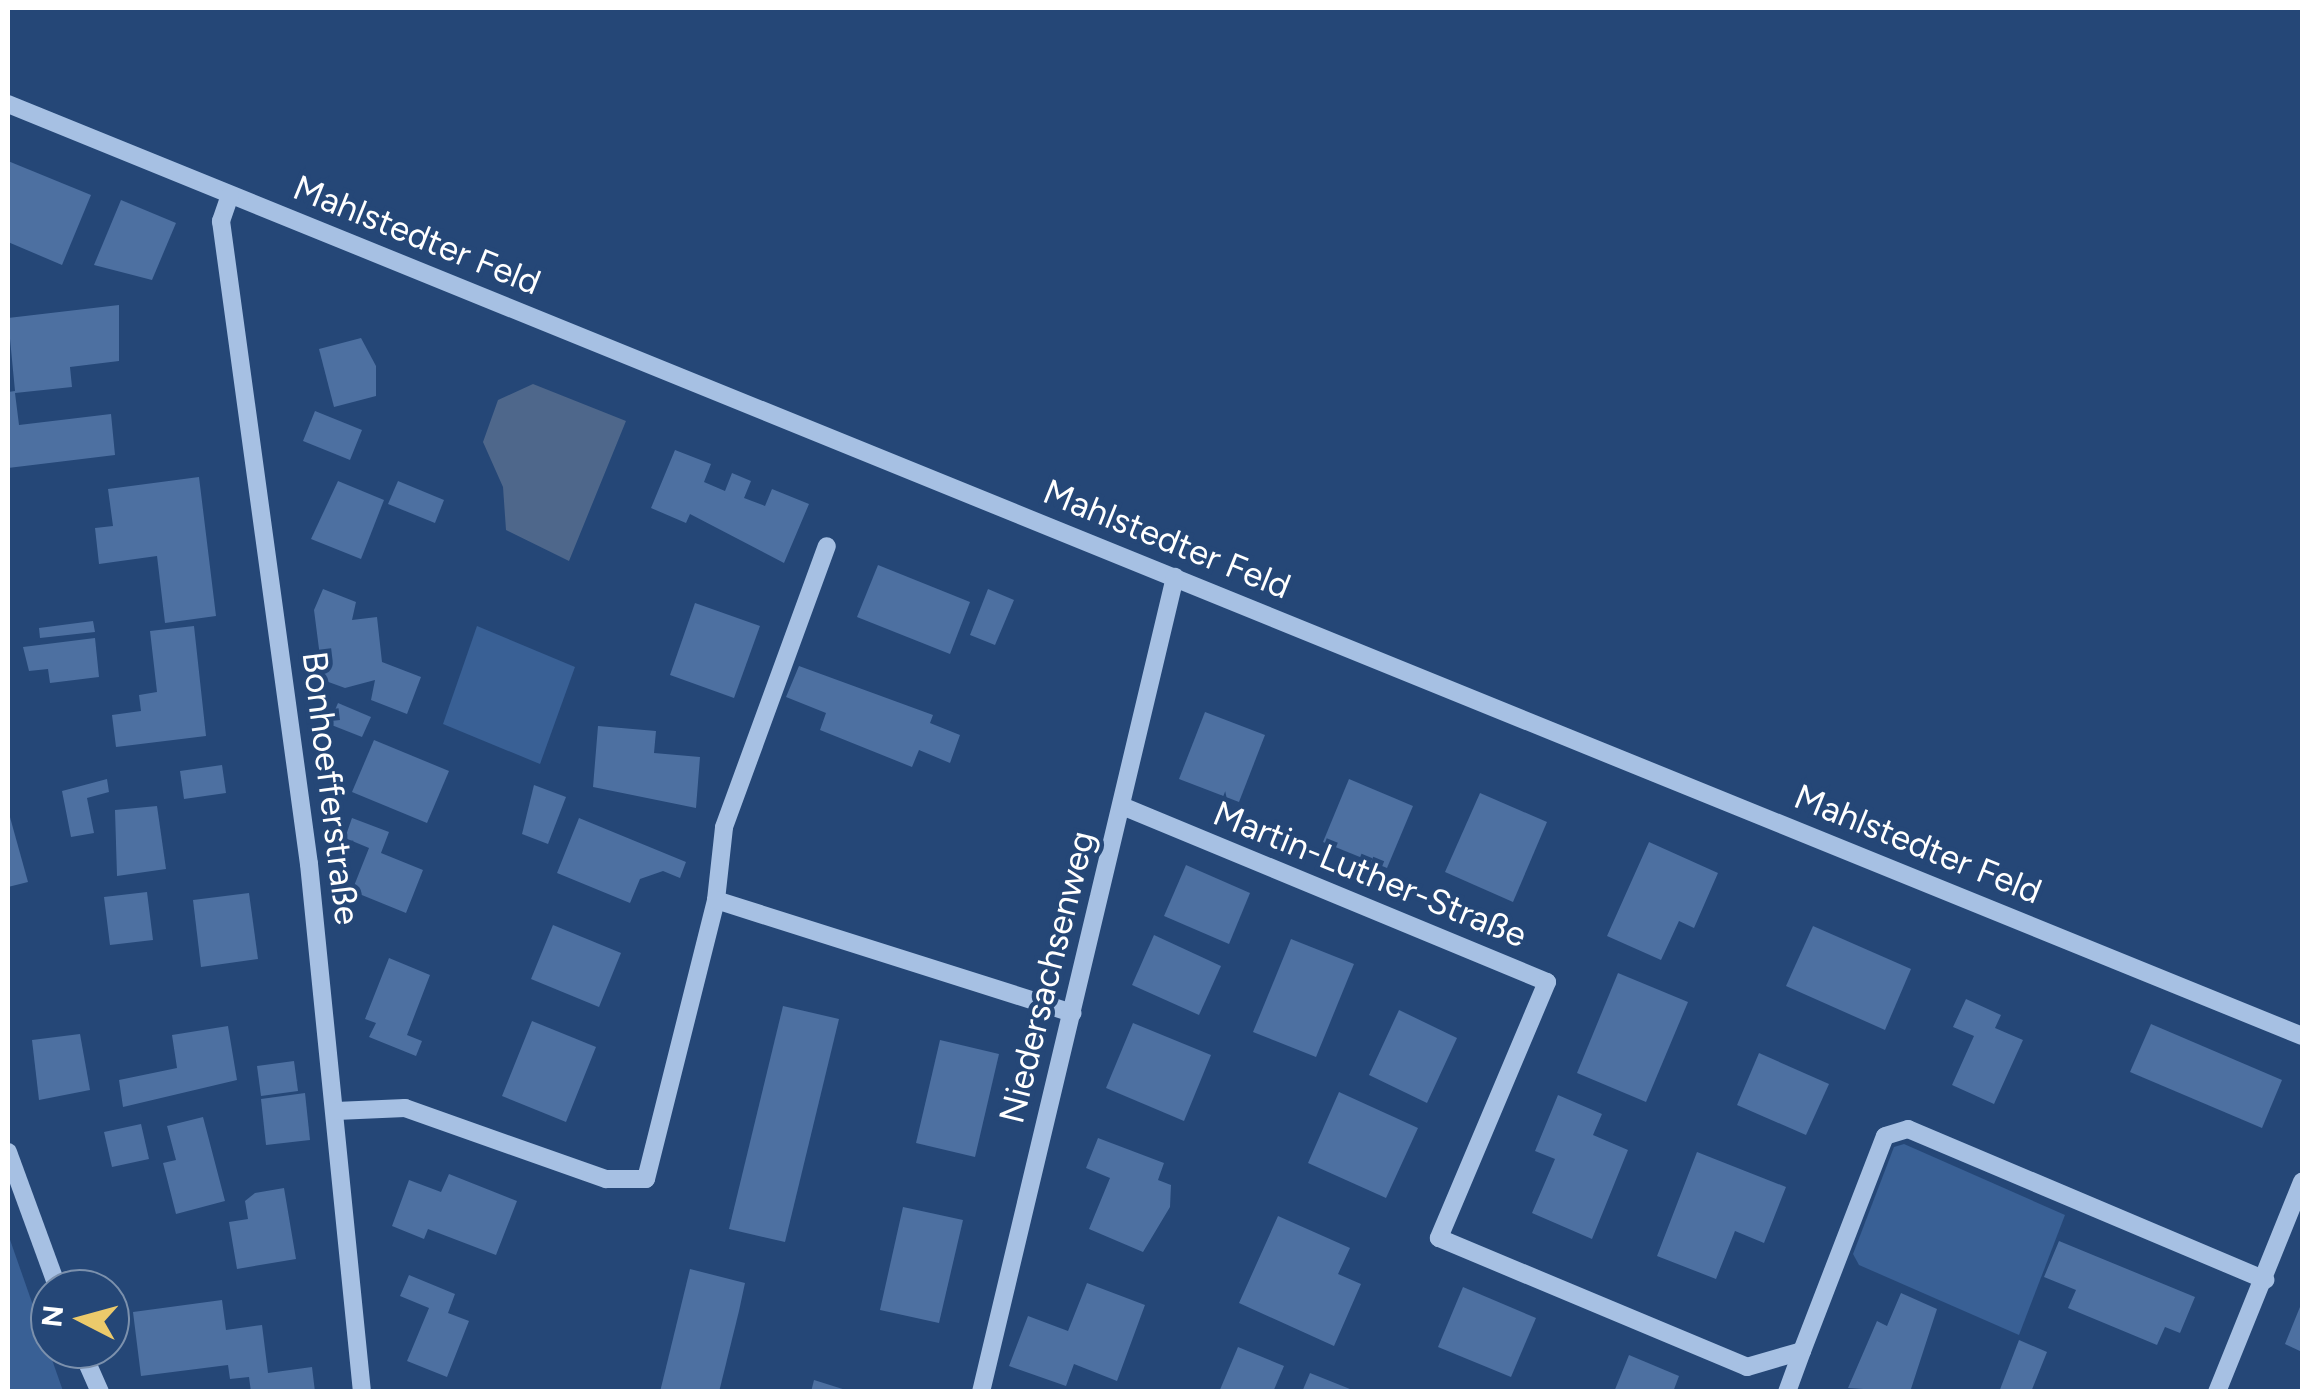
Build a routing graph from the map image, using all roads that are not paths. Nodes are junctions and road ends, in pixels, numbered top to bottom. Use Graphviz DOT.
graph roads {
  1 [pos="8,104"];
  2 [pos="230,195"];
  3 [pos="827,546"];
  4 [pos="1175,577"];
  5 [pos="1122,806"];
  6 [pos="716,900"];
  7 [pos="1072,1012"];
  8 [pos="2302,1036"];
  9 [pos="336,1112"];
  10 [pos="8,1152"];
  11 [pos="2302,1182"];
  12 [pos="51,1269"];
  13 [pos="2266,1280"];
  14 [pos="1802,1350"];
  15 [pos="90,1369"];
  16 [pos="2220,1391"];
  17 [pos="100,1392"];
  18 [pos="362,1392"];
  19 [pos="981,1392"];
  20 [pos="1786,1392"];
  1 -- 2 [label="street, Mahlstedter Feld"];
  2 -- 4 [label="street, Mahlstedter Feld"];
  2 -- 9 [label="street, Bonhoefferstraße"];
  3 -- 6 [label="street"];
  4 -- 5 [label="street, Niedersachsenweg"];
  4 -- 8 [label="street, Mahlstedter Feld"];
  5 -- 7 [label="street, Niedersachsenweg"];
  5 -- 14 [label="street, Martin-Luther-Straße"];
  6 -- 7 [label="street"];
  6 -- 9 [label="street"];
  7 -- 19 [label="street, Niedersachsenweg"];
  9 -- 18 [label="street, Bonhoefferstraße"];
  10 -- 12 [label="street"];
  11 -- 13 [label="street"];
  13 -- 14 [label="street"];
  13 -- 16 [label="street"];
  14 -- 20 [label="street"];
  15 -- 17 [label="street"];
}
